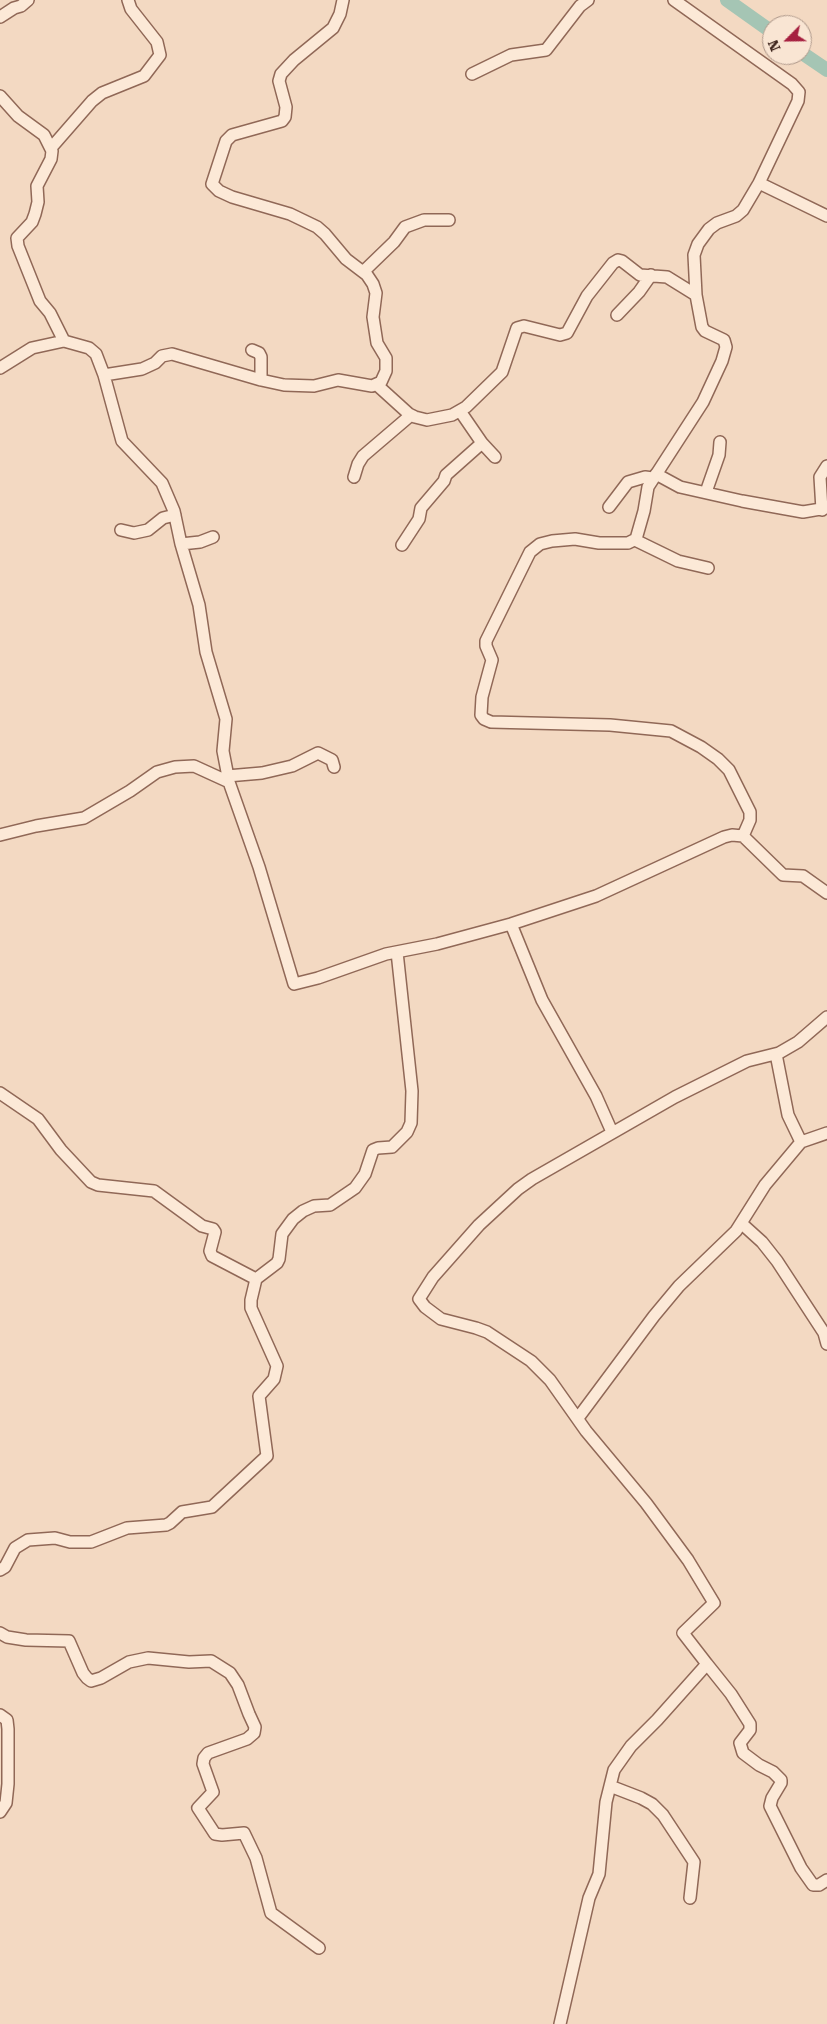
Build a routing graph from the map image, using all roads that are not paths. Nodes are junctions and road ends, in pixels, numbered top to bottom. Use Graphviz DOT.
graph roads {
  1 [pos="28,0"];
  2 [pos="128,0"];
  3 [pos="344,0"];
  4 [pos="588,0"];
  5 [pos="674,0"];
  6 [pos="0,17"];
  7 [pos="472,74"];
  8 [pos="0,96"];
  9 [pos="51,148"];
  10 [pos="759,184"];
  11 [pos="827,216"];
  12 [pos="450,220"];
  13 [pos="363,272"];
  14 [pos="651,275"];
  15 [pos="696,295"];
  16 [pos="617,315"];
  17 [pos="64,341"];
  18 [pos="252,350"];
  19 [pos="0,368"];
  20 [pos="104,376"];
  21 [pos="262,380"];
  22 [pos="377,385"];
  23 [pos="460,411"];
  24 [pos="411,415"];
  25 [pos="720,442"];
  26 [pos="482,443"];
  27 [pos="495,457"];
  28 [pos="827,466"];
  29 [pos="654,476"];
  30 [pos="354,477"];
  31 [pos="706,492"];
  32 [pos="609,508"];
  33 [pos="824,509"];
  34 [pos="175,515"];
  35 [pos="121,530"];
  36 [pos="213,537"];
  37 [pos="635,540"];
  38 [pos="181,544"];
  39 [pos="402,544"];
  40 [pos="708,568"];
  41 [pos="334,767"];
  42 [pos="228,779"];
  43 [pos="0,835"];
  44 [pos="743,836"];
  45 [pos="827,893"];
  46 [pos="511,924"];
  47 [pos="397,952"];
  48 [pos="827,1017"];
  49 [pos="776,1054"];
  50 [pos="0,1093"];
  51 [pos="612,1132"];
  52 [pos="827,1133"];
  53 [pos="801,1142"];
  54 [pos="741,1223"];
  55 [pos="256,1279"];
  56 [pos="827,1344"];
  57 [pos="578,1418"];
  58 [pos="0,1570"];
  59 [pos="0,1633"];
  60 [pos="707,1664"];
  61 [pos="0,1715"];
  62 [pos="610,1786"];
  63 [pos="0,1812"];
  64 [pos="827,1880"];
  65 [pos="690,1898"];
  66 [pos="319,1948"];
  67 [pos="560,2024"];
  1 -- 6 [label="street"];
  2 -- 9 [label="street"];
  3 -- 13 [label="street"];
  4 -- 7 [label="street"];
  5 -- 10 [label="street"];
  8 -- 9 [label="street"];
  9 -- 17 [label="street"];
  10 -- 11 [label="street"];
  10 -- 15 [label="street"];
  12 -- 13 [label="street"];
  13 -- 22 [label="street"];
  14 -- 15 [label="street"];
  14 -- 16 [label="street"];
  14 -- 23 [label="street"];
  15 -- 29 [label="street"];
  17 -- 19 [label="street"];
  17 -- 20 [label="street"];
  18 -- 21 [label="street"];
  20 -- 21 [label="street"];
  20 -- 34 [label="street"];
  21 -- 22 [label="street"];
  22 -- 24 [label="street"];
  23 -- 24 [label="street"];
  23 -- 26 [label="street"];
  24 -- 30 [label="street"];
  25 -- 31 [label="street"];
  26 -- 27 [label="street"];
  26 -- 39 [label="street"];
  28 -- 33 [label="street"];
  29 -- 31 [label="street"];
  29 -- 32 [label="street"];
  29 -- 37 [label="street"];
  31 -- 33 [label="street"];
  34 -- 35 [label="street"];
  34 -- 38 [label="street"];
  36 -- 38 [label="street"];
  37 -- 40 [label="street"];
  37 -- 44 [label="street"];
  38 -- 42 [label="street"];
  41 -- 42 [label="street"];
  42 -- 43 [label="street"];
  42 -- 47 [label="street"];
  44 -- 45 [label="street"];
  44 -- 46 [label="street"];
  46 -- 47 [label="street"];
  46 -- 51 [label="street"];
  47 -- 55 [label="street"];
  48 -- 49 [label="street"];
  49 -- 51 [label="street"];
  49 -- 53 [label="street"];
  50 -- 55 [label="street"];
  51 -- 57 [label="street"];
  52 -- 53 [label="street"];
  53 -- 54 [label="street"];
  54 -- 56 [label="street"];
  54 -- 57 [label="street"];
  55 -- 58 [label="street"];
  57 -- 60 [label="street"];
  59 -- 66 [label="street"];
  60 -- 62 [label="street"];
  60 -- 64 [label="street"];
  61 -- 63 [label="street"];
  62 -- 65 [label="street"];
  62 -- 67 [label="street"];
}
